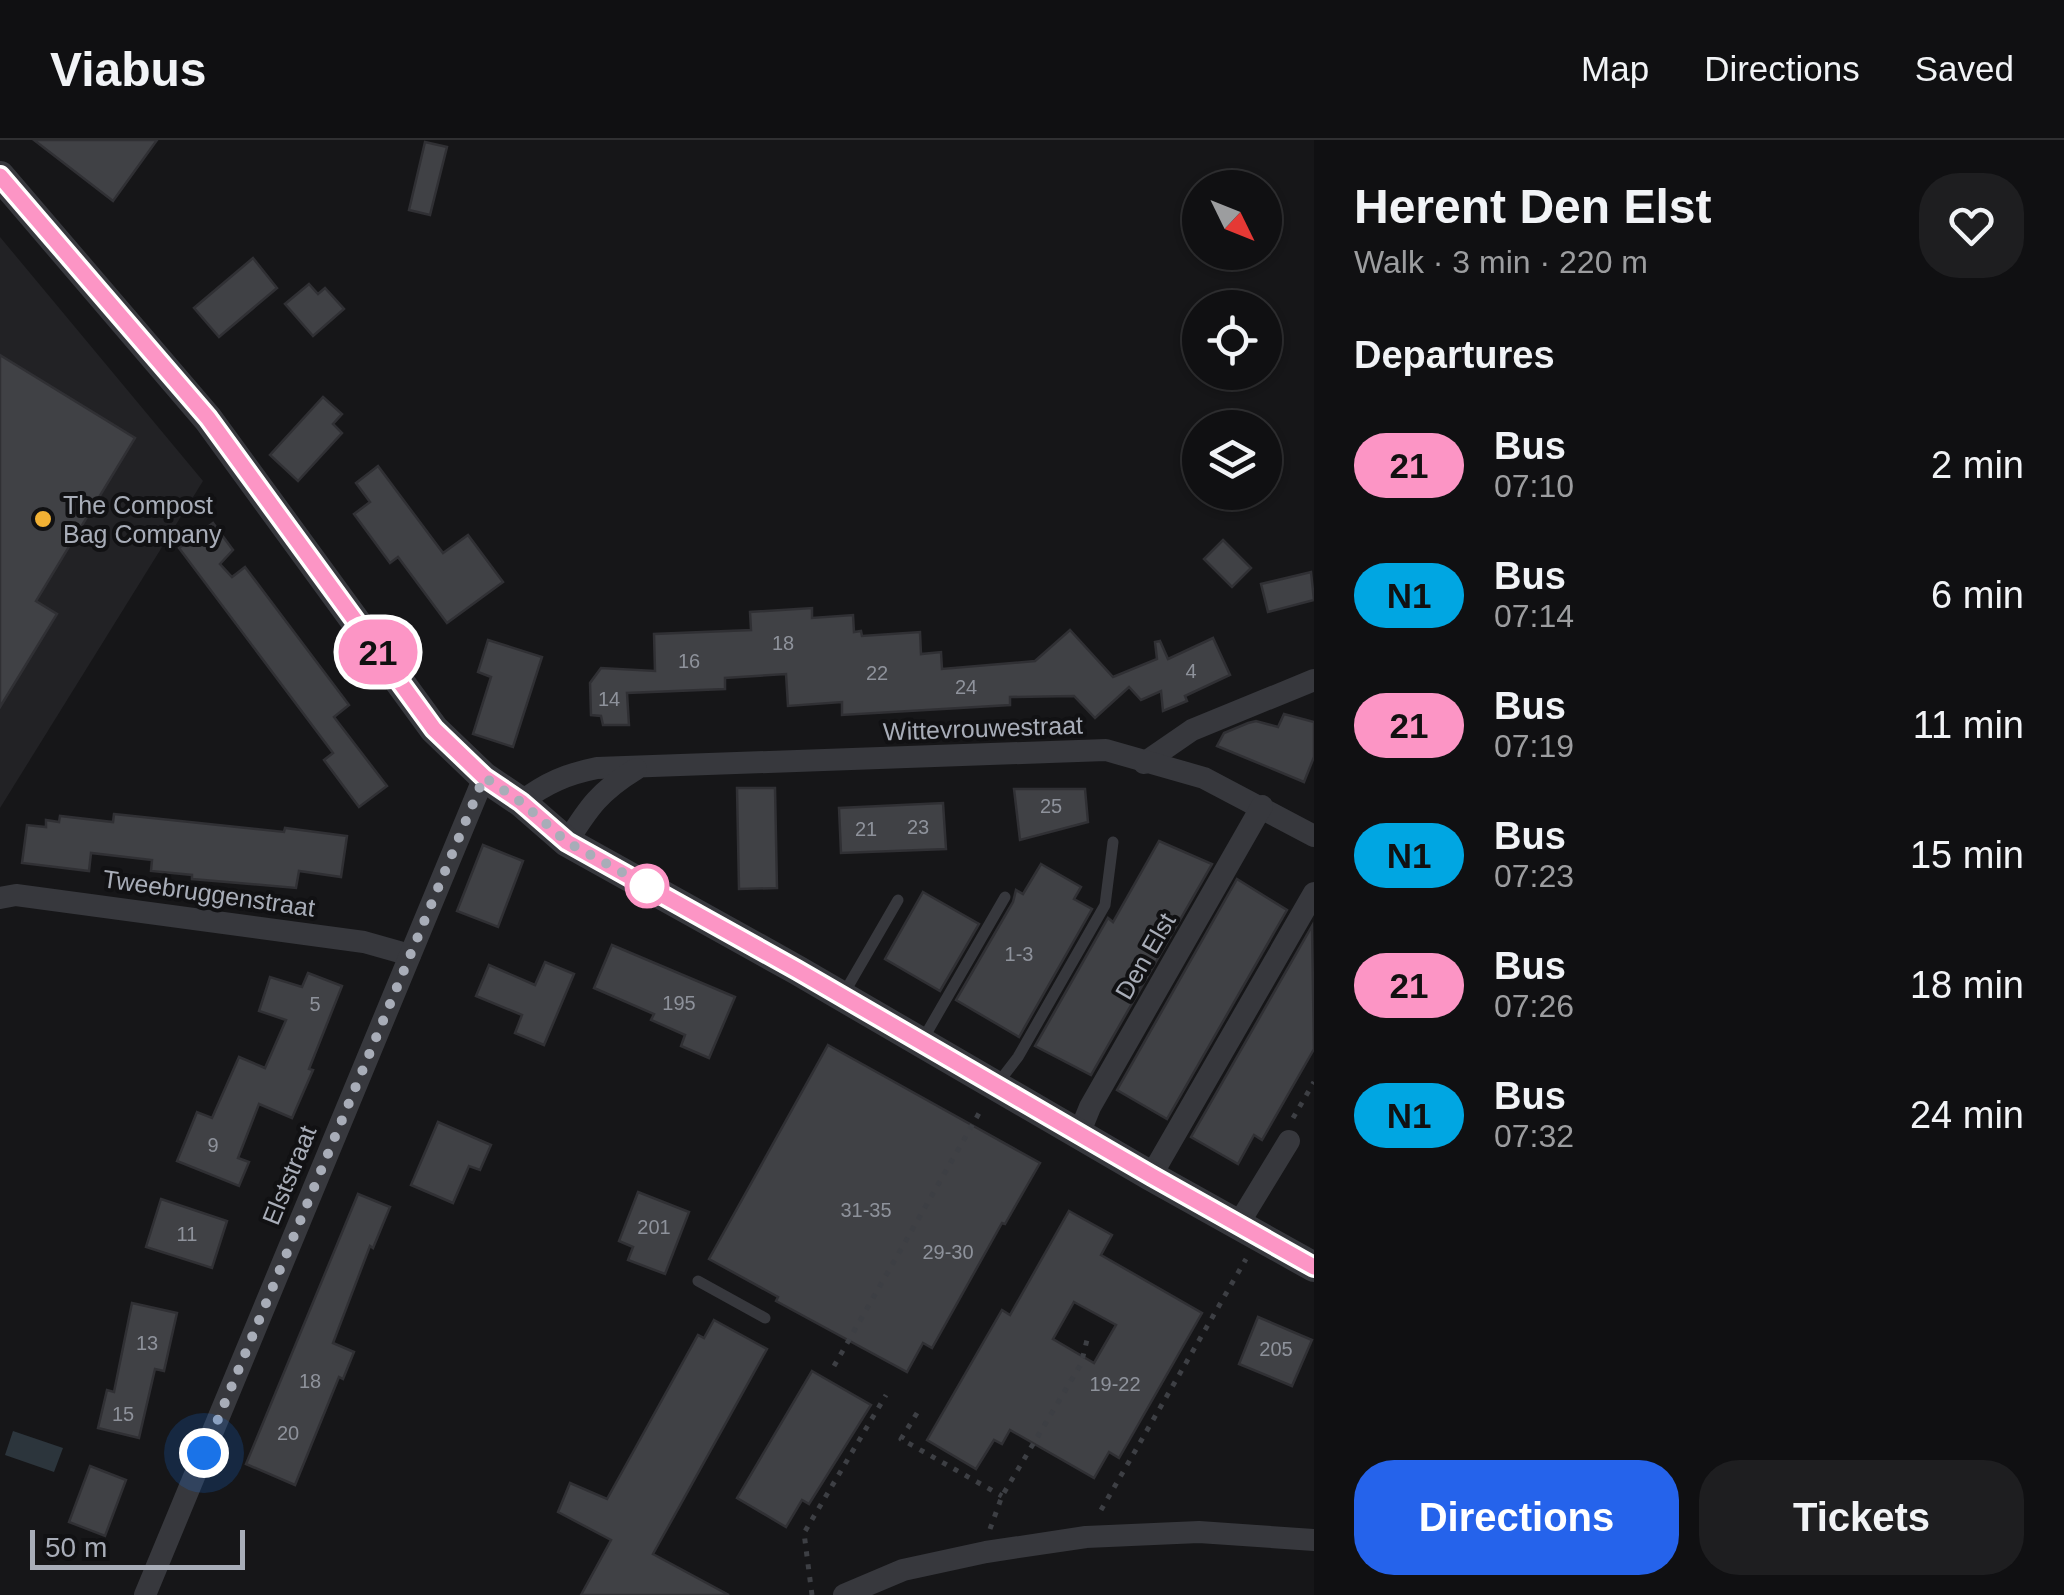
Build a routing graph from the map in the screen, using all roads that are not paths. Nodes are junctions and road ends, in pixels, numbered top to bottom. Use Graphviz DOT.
graph roads {
  1 [pos="0,176"];
  2 [pos="1314,680"];
  3 [pos="1144,763"];
  4 [pos="636,768"];
  5 [pos="484,777"];
  6 [pos="521,802"];
  7 [pos="1262,806"];
  8 [pos="1314,836"];
  9 [pos="567,842"];
  10 [pos="1113,842"];
  11 [pos="1314,894"];
  12 [pos="1004,897"];
  13 [pos="0,898"];
  14 [pos="898,900"];
  15 [pos="410,955"];
  16 [pos="842,996"];
  17 [pos="921,1042"];
  18 [pos="995,1086"];
  19 [pos="1079,1134"];
  20 [pos="1289,1141"];
  21 [pos="1152,1176"];
  22 [pos="1249,1229"];
  23 [pos="1314,1266"];
  24 [pos="698,1281"];
  25 [pos="765,1318"];
  26 [pos="1314,1540"];
  27 [pos="146,1595"];
  28 [pos="844,1595"];
  1 -- 5 [label="street"];
  2 -- 3 [label="street"];
  3 -- 4 [label="street, Wittevrouwestraat"];
  3 -- 7 [label="street, Wittevrouwestraat"];
  4 -- 6 [label="street, Wittevrouwestraat"];
  4 -- 9 [label="street"];
  5 -- 6 [label="street"];
  5 -- 15 [label="street, Elststraat"];
  6 -- 9 [label="street"];
  7 -- 8 [label="street, Wittevrouwestraat"];
  7 -- 19 [label="street, Den Elst"];
  9 -- 16 [label="street"];
  10 -- 18 [label="lane"];
  11 -- 21 [label="street"];
  12 -- 17 [label="lane"];
  13 -- 15 [label="street, Tweebruggenstraat"];
  14 -- 16 [label="lane"];
  15 -- 27 [label="street, Elststraat"];
  16 -- 17 [label="street"];
  17 -- 18 [label="street"];
  18 -- 19 [label="street"];
  19 -- 21 [label="street"];
  20 -- 22 [label="street"];
  21 -- 22 [label="street"];
  22 -- 23 [label="street"];
  24 -- 25 [label="lane"];
  26 -- 28 [label="street"];
}
